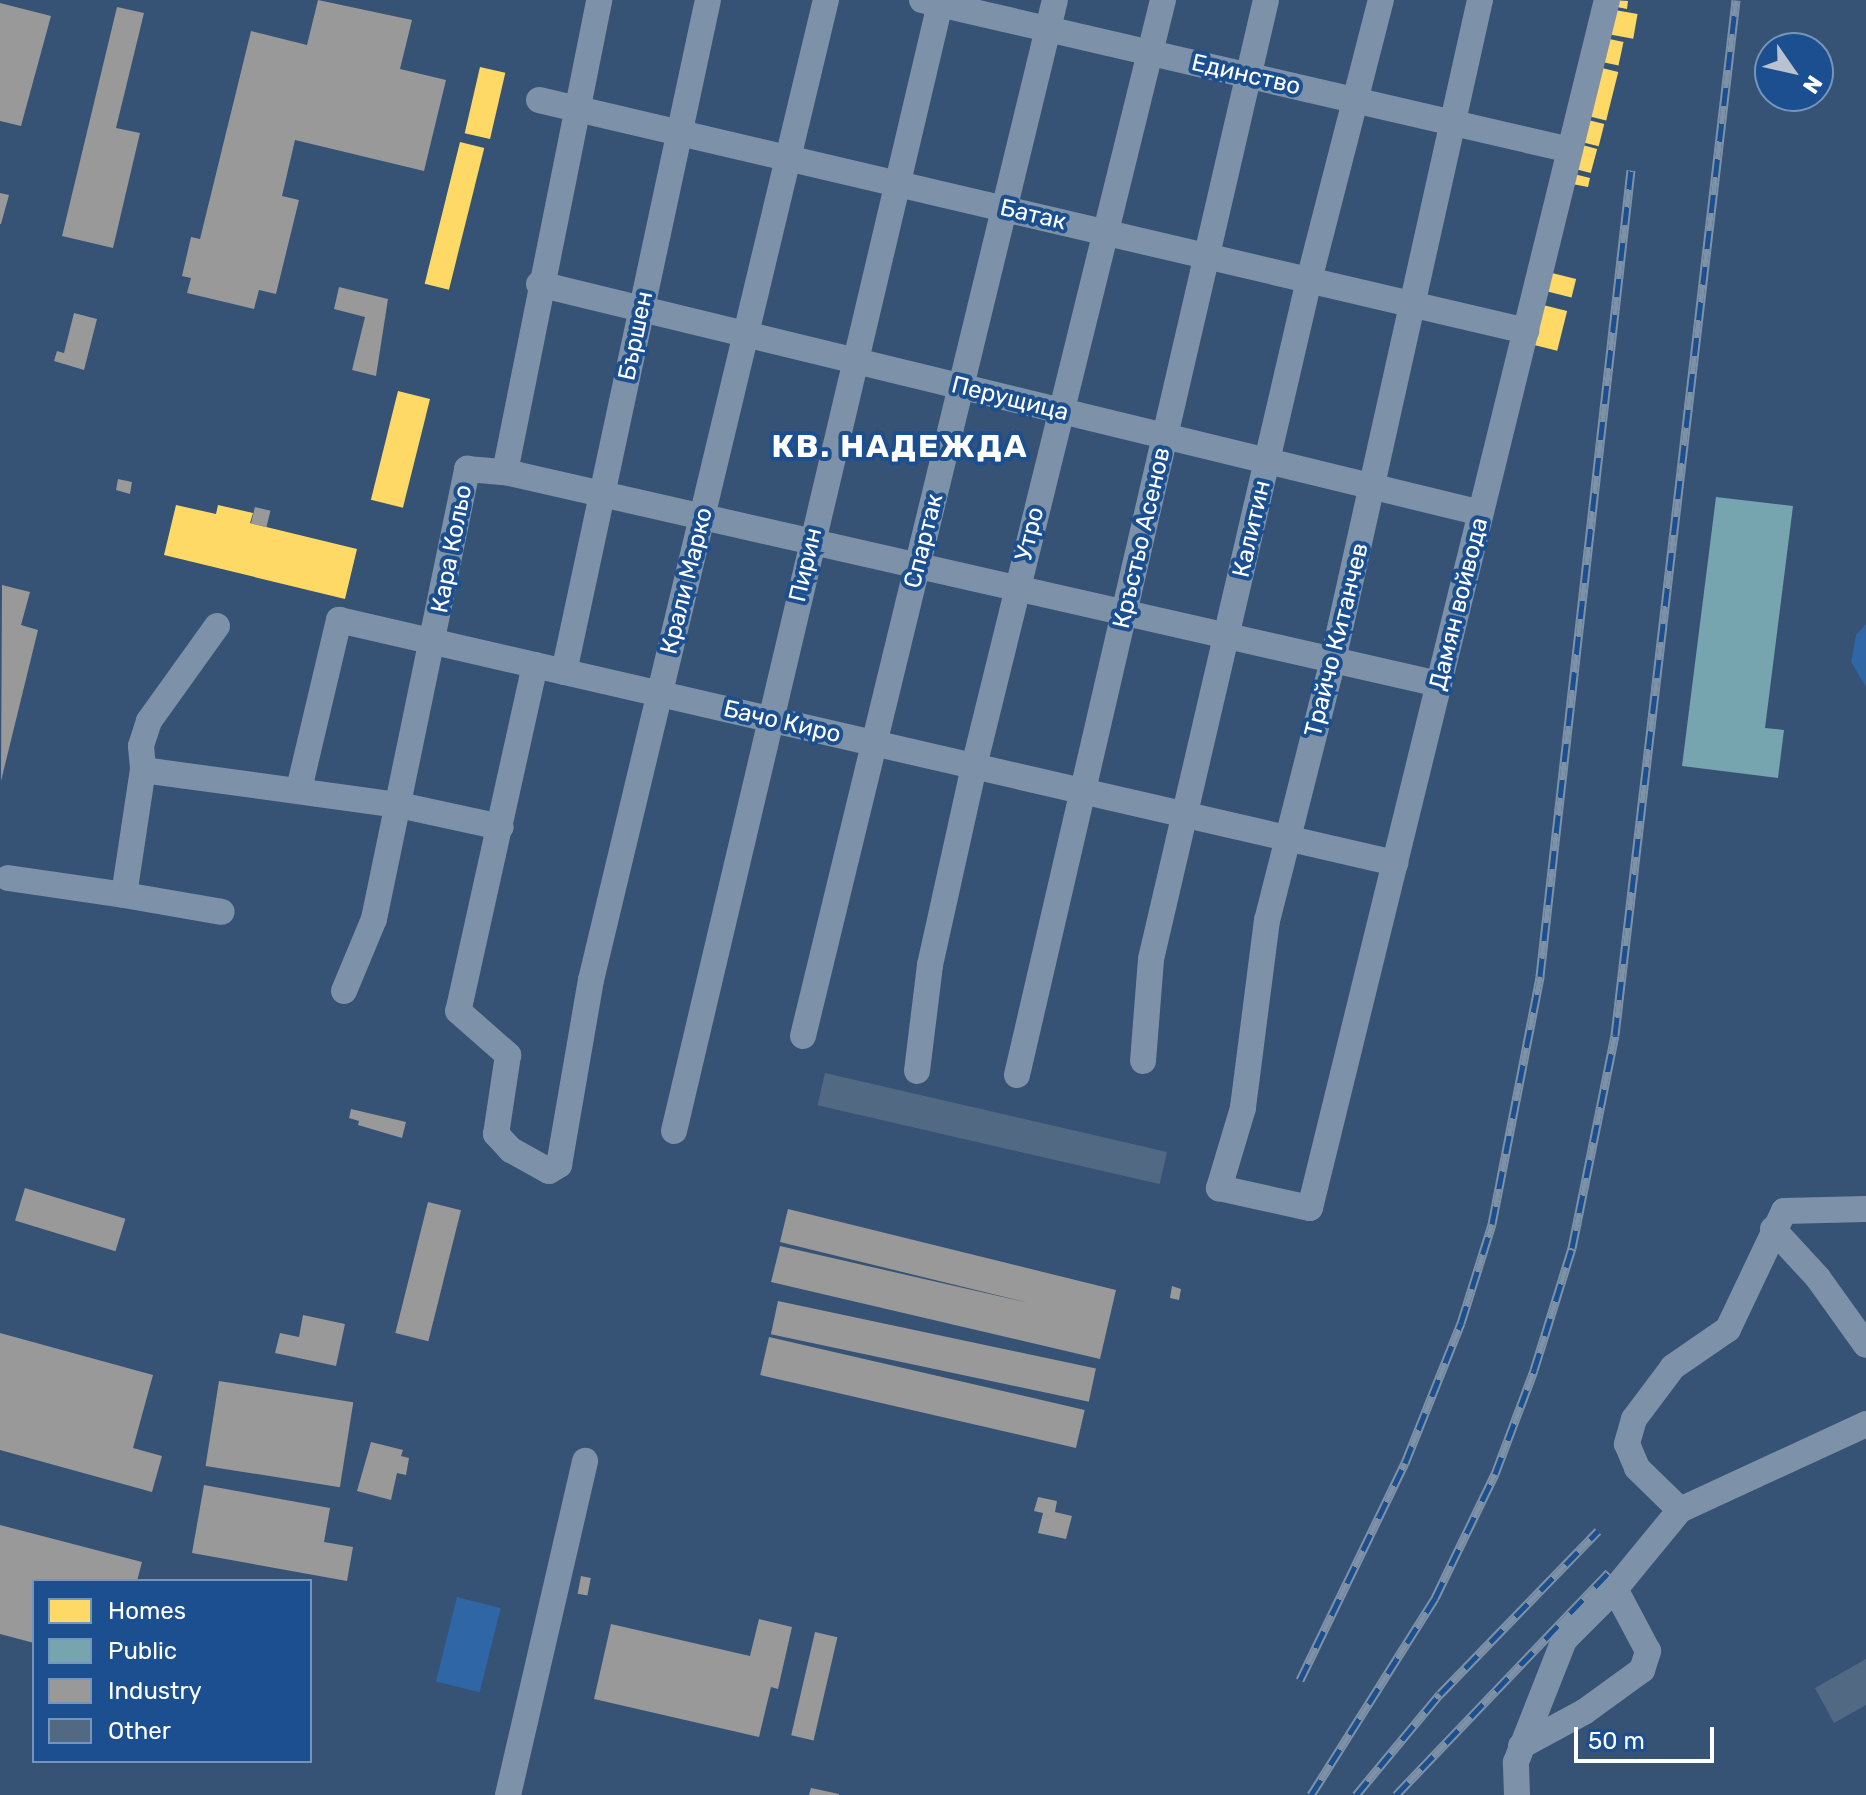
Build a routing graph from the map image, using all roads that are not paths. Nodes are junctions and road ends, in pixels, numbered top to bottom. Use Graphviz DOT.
graph roads {
  1 [pos="599,0"];
  2 [pos="708,0"];
  3 [pos="826,0"];
  4 [pos="1055,0"];
  5 [pos="1163,0"];
  6 [pos="1266,0"];
  7 [pos="1381,0"];
  8 [pos="1480,0"];
  9 [pos="1607,0"];
  10 [pos="934,1"];
  11 [pos="1048,29"];
  12 [pos="1148,52"];
  13 [pos="1249,76"];
  14 [pos="539,100"];
  15 [pos="1355,100"];
  16 [pos="577,108"];
  17 [pos="1453,123"];
  18 [pos="680,132"];
  19 [pos="1570,150"];
  20 [pos="788,158"];
  21 [pos="897,184"];
  22 [pos="1005,209"];
  23 [pos="1105,232"];
  24 [pos="1207,256"];
  25 [pos="1309,280"];
  26 [pos="539,284"];
  27 [pos="1413,305"];
  28 [pos="642,309"];
  29 [pos="1526,331"];
  30 [pos="746,335"];
  31 [pos="855,361"];
  32 [pos="962,387"];
  33 [pos="1061,411"];
  34 [pos="1165,436"];
  35 [pos="1267,461"];
  36 [pos="505,472"];
  37 [pos="1373,487"];
  38 [pos="602,494"];
  39 [pos="1481,513"];
  40 [pos="703,517"];
  41 [pos="812,541"];
  42 [pos="918,566"];
  43 [pos="1016,588"];
  44 [pos="1124,613"];
  45 [pos="217,626"];
  46 [pos="1228,636"];
  47 [pos="435,642"];
  48 [pos="1333,660"];
  49 [pos="535,665"];
  50 [pos="564,672"];
  51 [pos="1439,684"];
  52 [pos="660,694"];
  53 [pos="770,719"];
  54 [pos="875,743"];
  55 [pos="974,766"];
  56 [pos="143,770"];
  57 [pos="299,789"];
  58 [pos="1083,791"];
  59 [pos="399,805"];
  60 [pos="1185,815"];
  61 [pos="501,827"];
  62 [pos="1287,839"];
  63 [pos="1395,863"];
  64 [pos="8,878"];
  65 [pos="124,895"];
  66 [pos="222,912"];
  67 [pos="344,991"];
  68 [pos="803,1036"];
  69 [pos="1143,1061"];
  70 [pos="917,1071"];
  71 [pos="1017,1075"];
  72 [pos="674,1131"];
  73 [pos="1310,1208"];
  74 [pos="1866,1209"];
  75 [pos="1773,1229"];
  76 [pos="1866,1345"];
  77 [pos="1866,1424"];
  78 [pos="585,1461"];
  79 [pos="1680,1510"];
  80 [pos="1615,1589"];
  81 [pos="1521,1746"];
  82 [pos="508,1795"];
  83 [pos="1517,1795"];
  1 -- 16 [label="street, Кара Кольо"];
  2 -- 18 [label="street, Бършен"];
  3 -- 20 [label="street, Крали Марко"];
  4 -- 11 [label="street, Спартак"];
  5 -- 12 [label="street, Утро"];
  6 -- 13 [label="street, Кръстьо Асенов"];
  7 -- 15 [label="street, Калитин"];
  8 -- 17 [label="street, Трайчо Китанчев"];
  9 -- 19 [label="street, Дамян войвода"];
  10 -- 11 [label="street, Единство"];
  10 -- 21 [label="street, Пирин"];
  11 -- 12 [label="street, Единство"];
  11 -- 22 [label="street, Спартак"];
  12 -- 13 [label="street, Единство"];
  12 -- 23 [label="street, Утро"];
  13 -- 15 [label="street, Единство"];
  13 -- 24 [label="street, Кръстьо Асенов"];
  14 -- 16 [label="street, Батак"];
  15 -- 17 [label="street, Единство"];
  15 -- 25 [label="street, Калитин"];
  16 -- 18 [label="street, Батак"];
  16 -- 26 [label="street, Кара Кольо"];
  17 -- 19 [label="street, Единство"];
  17 -- 27 [label="street, Трайчо Китанчев"];
  18 -- 20 [label="street, Батак"];
  18 -- 28 [label="street, Бършен"];
  19 -- 29 [label="street, Дамян войвода"];
  20 -- 21 [label="street, Батак"];
  20 -- 30 [label="street, Крали Марко"];
  21 -- 22 [label="street, Батак"];
  21 -- 31 [label="street, Пирин"];
  22 -- 23 [label="street, Батак"];
  22 -- 32 [label="street, Спартак"];
  23 -- 24 [label="street, Батак"];
  23 -- 33 [label="street, Утро"];
  24 -- 25 [label="street, Батак"];
  24 -- 34 [label="street, Кръстьо Асенов"];
  25 -- 27 [label="street, Батак"];
  25 -- 35 [label="street, Калитин"];
  26 -- 28 [label="street, Перущица"];
  26 -- 36 [label="street, Кара Кольо"];
  27 -- 29 [label="street, Батак"];
  27 -- 37 [label="street, Трайчо Китанчев"];
  28 -- 30 [label="street, Перущица"];
  28 -- 38 [label="street, Бършен"];
  29 -- 39 [label="street, Дамян войвода"];
  30 -- 31 [label="street, Перущица"];
  30 -- 40 [label="street, Крали Марко"];
  31 -- 32 [label="street, Перущица"];
  31 -- 41 [label="street, Пирин"];
  32 -- 33 [label="street, Перущица"];
  32 -- 42 [label="street, Спартак"];
  33 -- 34 [label="street, Перущица"];
  33 -- 43 [label="street, Утро"];
  34 -- 35 [label="street, Перущица"];
  34 -- 44 [label="street, Кръстьо Асенов"];
  35 -- 37 [label="street, Перущица"];
  35 -- 46 [label="street, Калитин"];
  36 -- 38 [label="street"];
  36 -- 47 [label="street, Кара Кольо"];
  37 -- 39 [label="street, Перущица"];
  37 -- 48 [label="street, Трайчо Китанчев"];
  38 -- 40 [label="street"];
  38 -- 50 [label="street, Бършен"];
  39 -- 51 [label="street, Дамян войвода"];
  40 -- 41 [label="street"];
  40 -- 52 [label="street, Крали Марко"];
  41 -- 42 [label="street"];
  41 -- 53 [label="street, Пирин"];
  42 -- 43 [label="street"];
  42 -- 54 [label="street, Спартак"];
  43 -- 44 [label="street"];
  43 -- 55 [label="street, Утро"];
  44 -- 46 [label="street"];
  44 -- 58 [label="street, Кръстьо Асенов"];
  45 -- 56 [label="street"];
  46 -- 48 [label="street"];
  46 -- 60 [label="street, Калитин"];
  47 -- 49 [label="street, Бачо Киро"];
  47 -- 57 [label="street, Бачо Киро"];
  47 -- 59 [label="street, Кара Кольо"];
  48 -- 51 [label="street"];
  48 -- 62 [label="street, Трайчо Китанчев"];
  49 -- 50 [label="street, Бачо Киро"];
  49 -- 61 [label="street"];
  50 -- 52 [label="street, Бачо Киро"];
  51 -- 63 [label="street, Дамян войвода"];
  52 -- 53 [label="street, Бачо Киро"];
  52 -- 61 [label="street, Крали Марко"];
  53 -- 54 [label="street, Бачо Киро"];
  53 -- 72 [label="street, Пирин"];
  54 -- 55 [label="street, Бачо Киро"];
  54 -- 68 [label="street, Спартак"];
  55 -- 58 [label="street, Бачо Киро"];
  55 -- 70 [label="street, Утро"];
  56 -- 57 [label="street"];
  56 -- 65 [label="street"];
  57 -- 59 [label="street"];
  58 -- 60 [label="street, Бачо Киро"];
  58 -- 71 [label="street, Кръстьо Асенов"];
  59 -- 61 [label="street"];
  59 -- 67 [label="street, Кара Кольо"];
  60 -- 62 [label="street, Бачо Киро"];
  60 -- 69 [label="street, Калитин"];
  62 -- 63 [label="street, Бачо Киро"];
  62 -- 73 [label="street, Трайчо Китанчев"];
  63 -- 73 [label="street, Дамян войвода"];
  64 -- 65 [label="street"];
  65 -- 66 [label="street"];
  74 -- 75 [label="street"];
  75 -- 76 [label="street"];
  75 -- 79 [label="street"];
  77 -- 79 [label="street"];
  78 -- 82 [label="street"];
  79 -- 80 [label="street"];
  80 -- 81 [label="street"];
  80 -- 81 [label="street"];
  81 -- 83 [label="street"];
}
